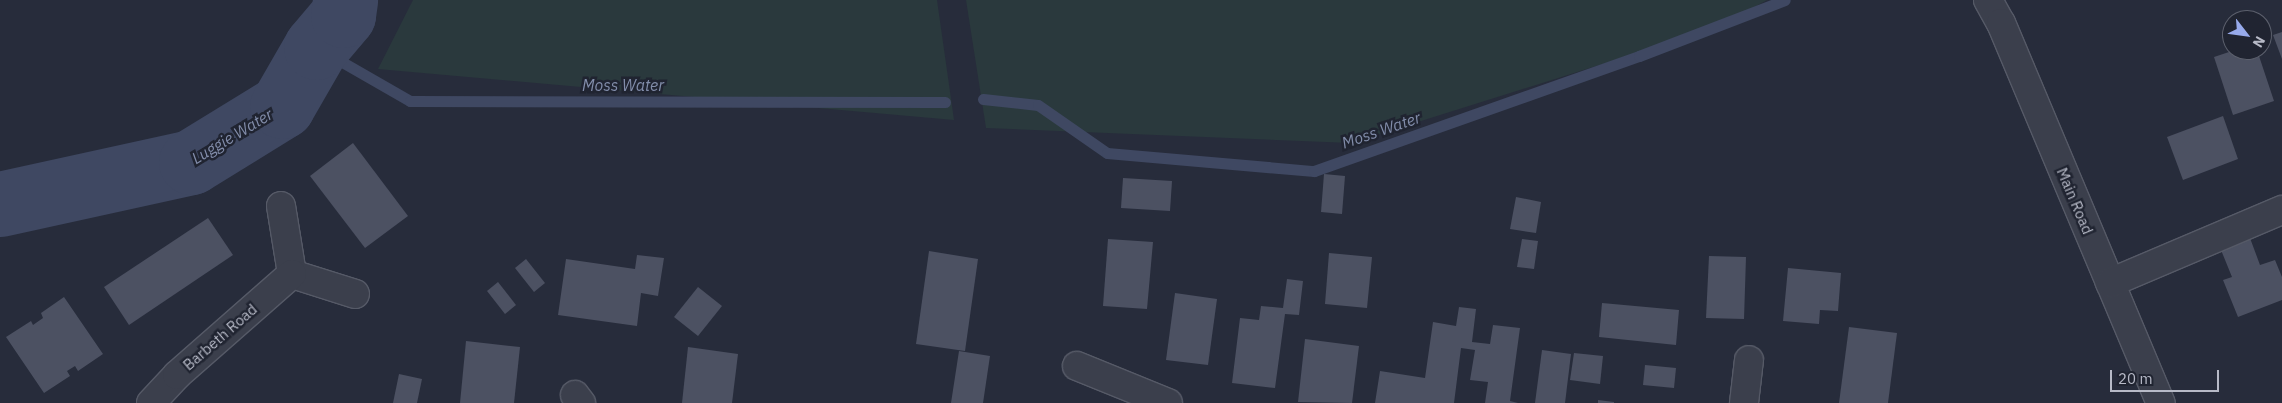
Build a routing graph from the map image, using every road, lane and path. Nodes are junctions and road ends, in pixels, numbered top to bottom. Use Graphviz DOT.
graph roads {
  1 [pos="1988,0"];
  2 [pos="281,206"];
  3 [pos="2282,210"];
  4 [pos="292,274"];
  5 [pos="2110,283"];
  6 [pos="355,294"];
  7 [pos="1749,360"];
  8 [pos="1077,366"];
  9 [pos="151,403"];
  10 [pos="1168,403"];
  11 [pos="1744,403"];
  12 [pos="2161,403"];
  1 -- 5 [label="street, Main Road"];
  2 -- 4 [label="street"];
  3 -- 5 [label="street"];
  4 -- 6 [label="street"];
  4 -- 9 [label="street, Barbeth Road"];
  5 -- 12 [label="street, Main Road"];
  7 -- 11 [label="street"];
  8 -- 10 [label="street"];
}
